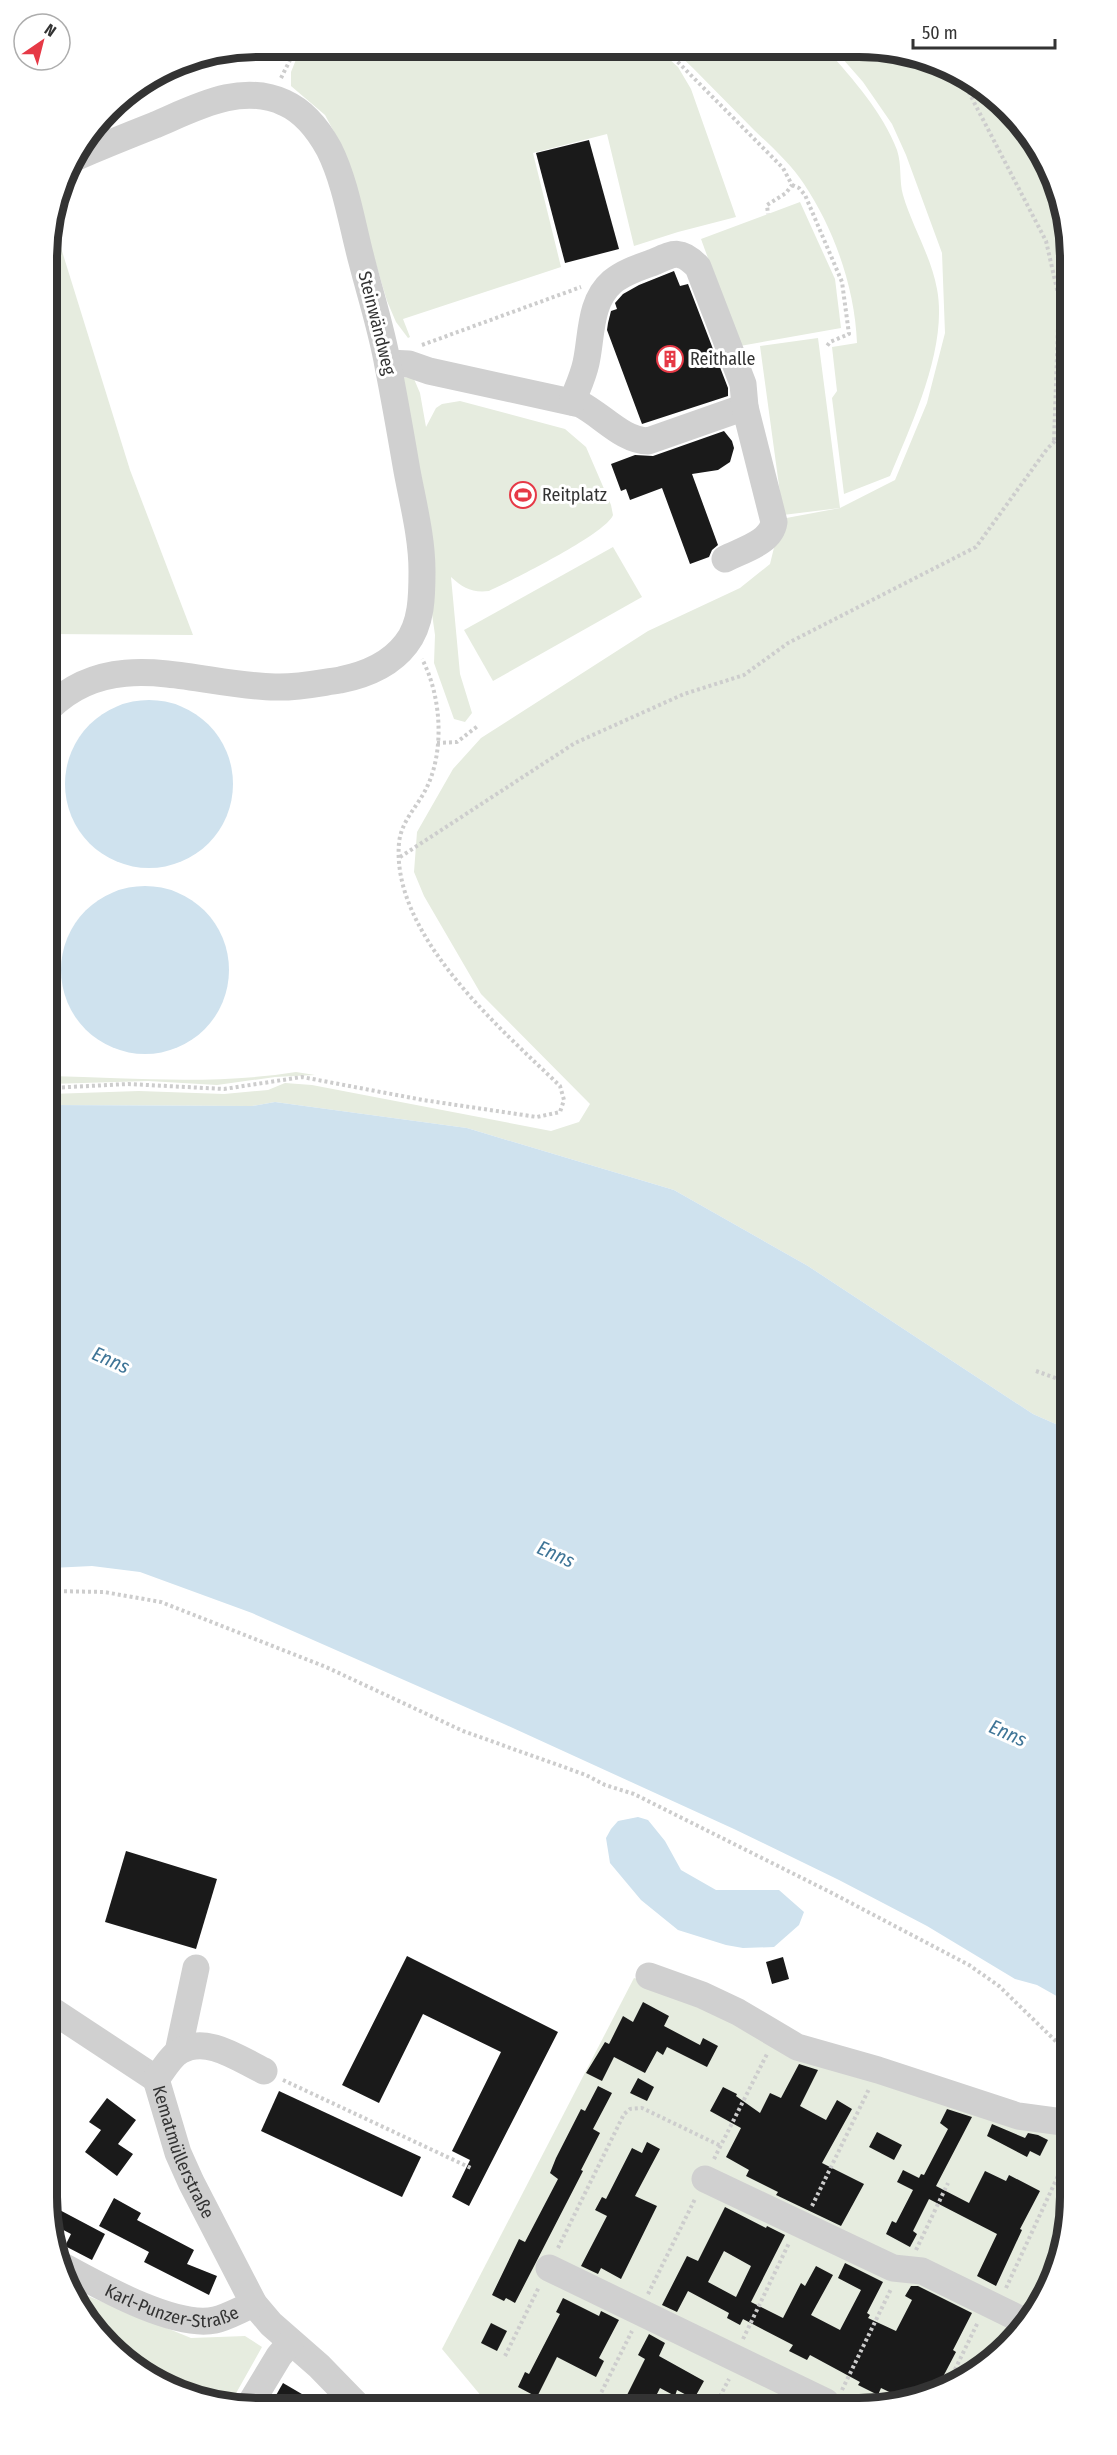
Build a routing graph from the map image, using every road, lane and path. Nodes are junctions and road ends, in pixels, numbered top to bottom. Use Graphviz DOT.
graph roads {
  1 [pos="292,57"];
  2 [pos="673,57"];
  3 [pos="967,89"];
  4 [pos="272,98"];
  5 [pos="86,153"];
  6 [pos="792,185"];
  7 [pos="768,214"];
  8 [pos="604,293"];
  9 [pos="827,346"];
  10 [pos="392,362"];
  11 [pos="572,402"];
  12 [pos="745,407"];
  13 [pos="1060,436"];
  14 [pos="1054,442"];
  15 [pos="725,559"];
  16 [pos="408,643"];
  17 [pos="57,700"];
  18 [pos="479,725"];
  19 [pos="437,742"];
  20 [pos="399,857"];
  21 [pos="57,1088"];
  22 [pos="1036,1371"];
  23 [pos="1060,1380"];
  24 [pos="57,1591"];
  25 [pos="196,1968"];
  26 [pos="649,1976"];
  27 [pos="57,2014"];
  28 [pos="778,2036"];
  29 [pos="1060,2044"];
  30 [pos="178,2052"];
  31 [pos="878,2070"];
  32 [pos="264,2071"];
  33 [pos="156,2079"];
  34 [pos="1060,2122"];
  35 [pos="721,2146"];
  36 [pos="473,2169"];
  37 [pos="1060,2170"];
  38 [pos="705,2178"];
  39 [pos="948,2183"];
  40 [pos="801,2225"];
  41 [pos="549,2268"];
  42 [pos="71,2270"];
  43 [pos="905,2270"];
  44 [pos="254,2304"];
  45 [pos="992,2306"];
  46 [pos="641,2311"];
  47 [pos="1020,2319"];
  48 [pos="291,2342"];
  49 [pos="505,2356"];
  50 [pos="735,2356"];
  51 [pos="954,2374"];
  52 [pos="834,2396"];
  53 [pos="254,2398"];
  54 [pos="349,2398"];
  55 [pos="598,2398"];
  1 -- 4 [label="path"];
  2 -- 6 [label="path"];
  3 -- 14 [label="path"];
  4 -- 5 [label="street, Steinwändweg"];
  4 -- 10 [label="street, Steinwändweg"];
  6 -- 7 [label="path"];
  6 -- 9 [label="path"];
  8 -- 10 [label="path"];
  8 -- 11 [label="street"];
  8 -- 12 [label="street"];
  10 -- 11 [label="street"];
  10 -- 16 [label="street, Steinwändweg"];
  11 -- 12 [label="street"];
  12 -- 15 [label="street"];
  13 -- 14 [label="path"];
  14 -- 20 [label="path"];
  16 -- 17 [label="street, Steinwändweg"];
  16 -- 19 [label="path"];
  18 -- 19 [label="path"];
  19 -- 20 [label="path"];
  20 -- 21 [label="path"];
  22 -- 23 [label="path"];
  24 -- 29 [label="path"];
  25 -- 30 [label="street"];
  26 -- 28 [label="street"];
  27 -- 33 [label="street"];
  28 -- 31 [label="street"];
  28 -- 35 [label="path"];
  30 -- 32 [label="street"];
  30 -- 33 [label="street, Kematmüllerstraße"];
  31 -- 34 [label="street"];
  31 -- 40 [label="path"];
  32 -- 36 [label="path"];
  33 -- 44 [label="street, Kematmüllerstraße"];
  35 -- 38 [label="path"];
  35 -- 41 [label="path"];
  37 -- 45 [label="path"];
  38 -- 40 [label="street"];
  38 -- 46 [label="path"];
  39 -- 43 [label="path"];
  40 -- 43 [label="street"];
  40 -- 50 [label="path"];
  41 -- 46 [label="street"];
  41 -- 49 [label="path"];
  42 -- 44 [label="street, Karl-Punzer-Straße"];
  43 -- 45 [label="street"];
  43 -- 52 [label="path"];
  44 -- 48 [label="street, Kematmüllerstraße"];
  45 -- 47 [label="street"];
  45 -- 51 [label="path"];
  46 -- 50 [label="street"];
  46 -- 55 [label="path"];
  48 -- 53 [label="street"];
  48 -- 54 [label="street, Kematmüllerstraße"];
  50 -- 52 [label="street"];
}
